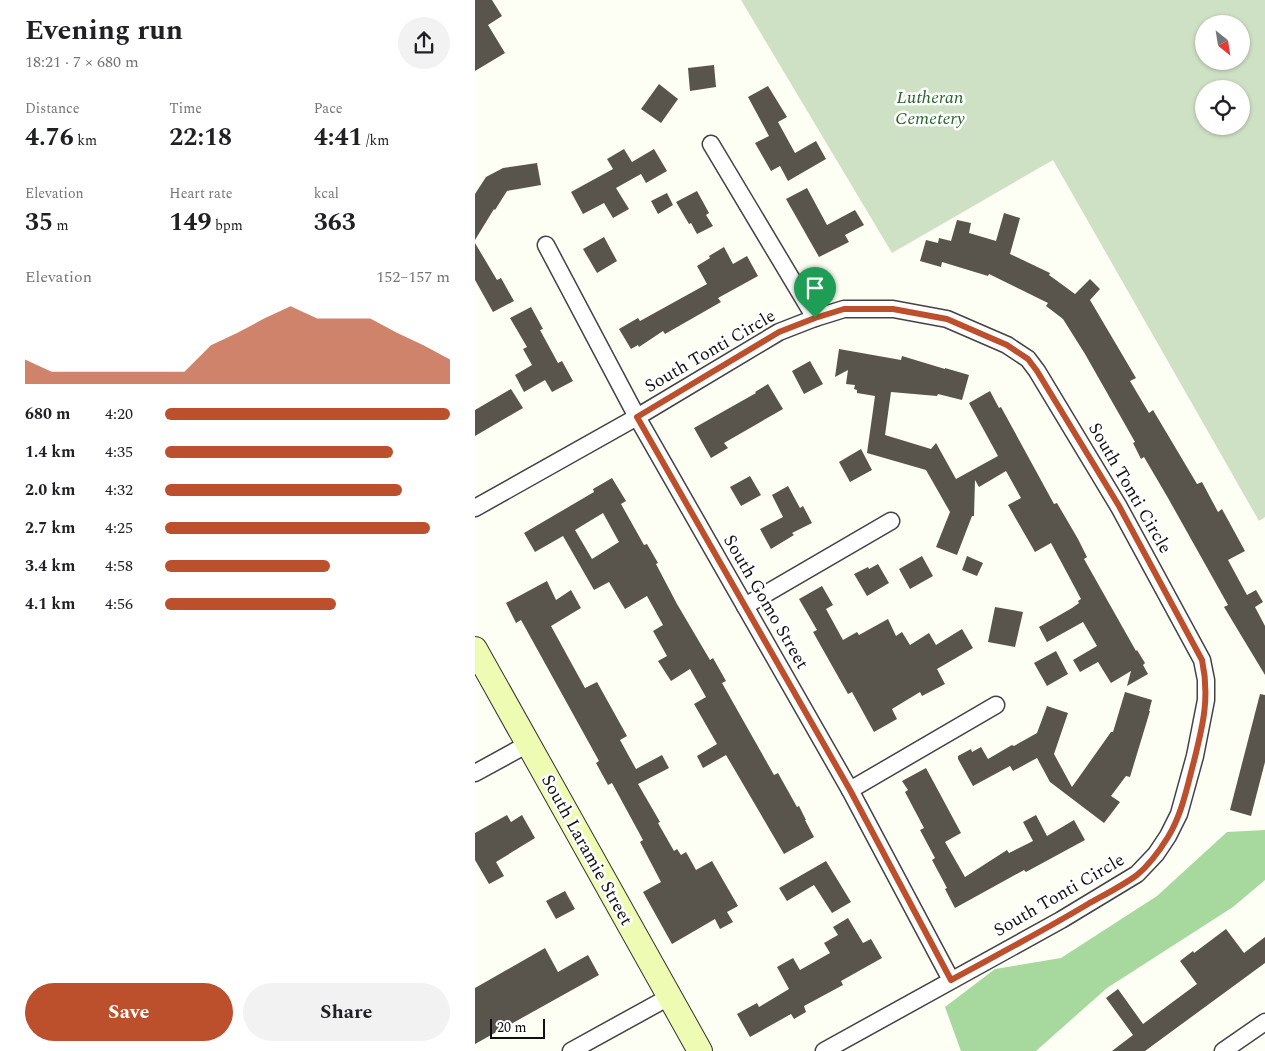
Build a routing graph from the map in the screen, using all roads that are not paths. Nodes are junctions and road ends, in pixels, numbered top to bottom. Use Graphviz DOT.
graph roads {
  1 [pos="711,144"];
  2 [pos="546,245"];
  3 [pos="815,318"];
  4 [pos="637,417"];
  5 [pos="475,508"];
  6 [pos="891,522"];
  7 [pos="745,606"];
  8 [pos="475,649"];
  9 [pos="995,705"];
  10 [pos="528,744"];
  11 [pos="475,773"];
  12 [pos="850,790"];
  13 [pos="951,980"];
  14 [pos="669,997"];
  15 [pos="1265,1022"];
  16 [pos="571,1051"];
  17 [pos="700,1051"];
  18 [pos="824,1051"];
  19 [pos="1223,1051"];
  1 -- 3 [label="street"];
  2 -- 4 [label="street, South Gomo Street"];
  3 -- 4 [label="street, South Tonti Circle"];
  3 -- 13 [label="street, South Tonti Circle"];
  4 -- 5 [label="street, South Tonti Circle"];
  4 -- 7 [label="street, South Gomo Street"];
  6 -- 7 [label="street"];
  7 -- 12 [label="street, South Gomo Street"];
  8 -- 10 [label="street, South Laramie Street"];
  9 -- 12 [label="street"];
  10 -- 11 [label="street"];
  10 -- 14 [label="street, South Laramie Street"];
  12 -- 13 [label="street, South Gomo Street"];
  13 -- 18 [label="street, South Tonti Circle"];
  14 -- 16 [label="street"];
  14 -- 17 [label="street, South Laramie Street"];
  15 -- 19 [label="street"];
}
